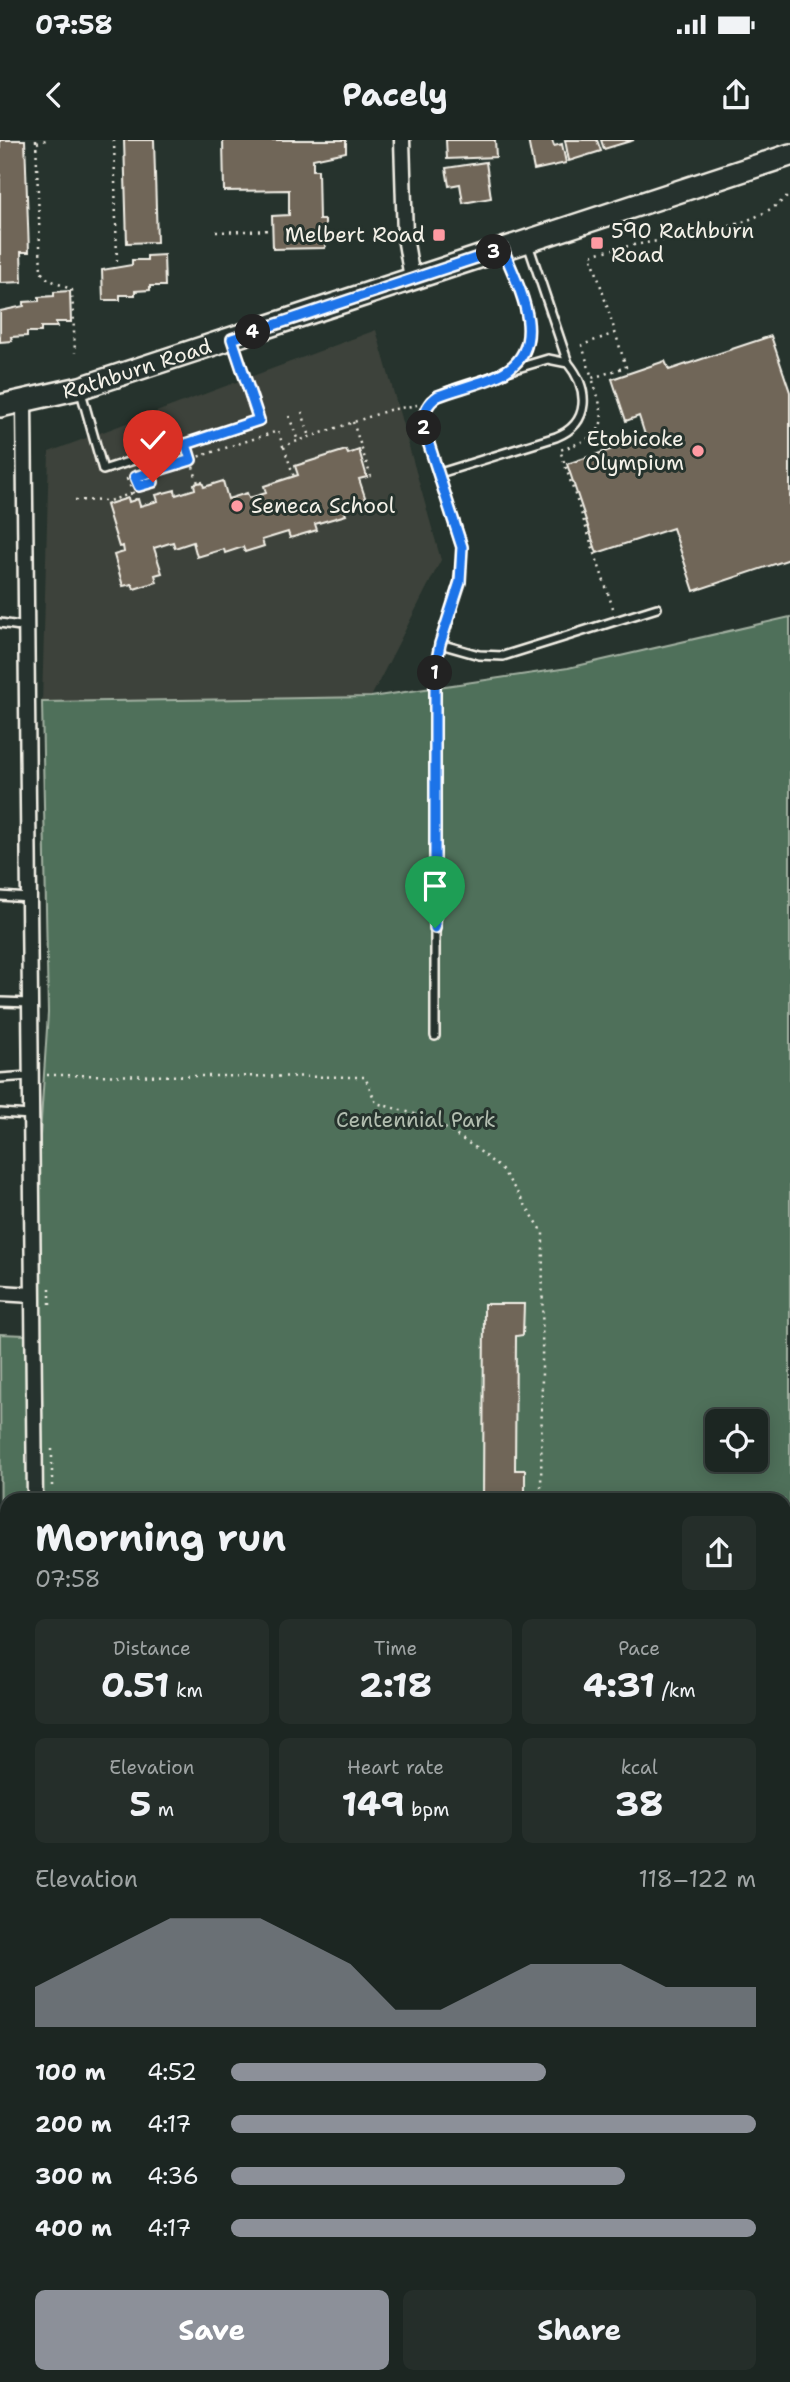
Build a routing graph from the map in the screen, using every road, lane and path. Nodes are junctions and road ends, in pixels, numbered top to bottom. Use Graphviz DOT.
graph roads {
  1 [pos="46,140"];
  2 [pos="114,140"];
  3 [pos="402,140"];
  4 [pos="37,141"];
  5 [pos="790,155"];
  6 [pos="790,194"];
  7 [pos="271,230"];
  8 [pos="216,232"];
  9 [pos="528,242"];
  10 [pos="503,249"];
  11 [pos="117,261"];
  12 [pos="412,278"];
  13 [pos="615,333"];
  14 [pos="232,339"];
  15 [pos="75,353"];
  16 [pos="568,363"];
  17 [pos="509,370"];
  18 [pos="79,388"];
  19 [pos="24,402"];
  20 [pos="409,404"];
  21 [pos="0,406"];
  22 [pos="302,412"];
  23 [pos="289,416"];
  24 [pos="353,422"];
  25 [pos="310,437"];
  26 [pos="298,441"];
  27 [pos="186,444"];
  28 [pos="283,446"];
  29 [pos="560,450"];
  30 [pos="191,460"];
  31 [pos="440,473"];
  32 [pos="135,477"];
  33 [pos="294,477"];
  34 [pos="371,477"];
  35 [pos="198,483"];
  36 [pos="133,493"];
  37 [pos="75,500"];
  38 [pos="136,500"];
  39 [pos="657,608"];
  40 [pos="617,621"];
  41 [pos="0,623"];
  42 [pos="27,627"];
  43 [pos="440,644"];
  44 [pos="0,897"];
  45 [pos="29,898"];
  46 [pos="0,1002"];
  47 [pos="31,1003"];
  48 [pos="435,1036"];
  49 [pos="47,1075"];
  50 [pos="31,1076"];
  51 [pos="0,1079"];
  52 [pos="0,1113"];
  53 [pos="32,1115"];
  54 [pos="0,1293"];
  55 [pos="32,1295"];
  56 [pos="34,1493"];
  57 [pos="541,1493"];
  1 -- 4 [label="path"];
  2 -- 11 [label="path"];
  3 -- 12 [label="street"];
  4 -- 15 [label="path"];
  5 -- 9 [label="street, Rathburn Road"];
  6 -- 13 [label="path"];
  7 -- 8 [label="path"];
  9 -- 10 [label="street, Rathburn Road"];
  9 -- 16 [label="lane"];
  10 -- 12 [label="street, Rathburn Road"];
  10 -- 17 [label="lane"];
  12 -- 14 [label="street, Rathburn Road"];
  13 -- 13 [label="path"];
  14 -- 18 [label="street, Rathburn Road"];
  14 -- 27 [label="lane"];
  16 -- 17 [label="lane"];
  16 -- 31 [label="lane"];
  17 -- 31 [label="lane"];
  18 -- 19 [label="street, Rathburn Road"];
  18 -- 27 [label="lane"];
  19 -- 21 [label="street, Rathburn Road"];
  19 -- 42 [label="street"];
  20 -- 24 [label="path"];
  22 -- 25 [label="path"];
  23 -- 26 [label="path"];
  24 -- 25 [label="path"];
  24 -- 34 [label="path"];
  25 -- 26 [label="path"];
  26 -- 28 [label="path"];
  27 -- 30 [label="path"];
  28 -- 30 [label="path"];
  28 -- 33 [label="path"];
  29 -- 40 [label="path"];
  30 -- 32 [label="path"];
  30 -- 35 [label="path"];
  31 -- 43 [label="lane"];
  32 -- 36 [label="path"];
  32 -- 36 [label="path"];
  36 -- 37 [label="path"];
  36 -- 38 [label="path"];
  39 -- 40 [label="lane"];
  40 -- 43 [label="lane"];
  41 -- 42 [label="lane"];
  42 -- 45 [label="street"];
  43 -- 48 [label="lane"];
  44 -- 45 [label="lane"];
  45 -- 47 [label="street"];
  46 -- 47 [label="lane"];
  47 -- 50 [label="street"];
  49 -- 57 [label="path"];
  50 -- 51 [label="lane"];
  50 -- 53 [label="street"];
  52 -- 53 [label="lane"];
  53 -- 55 [label="street"];
  54 -- 55 [label="street"];
  55 -- 56 [label="street"];
}
